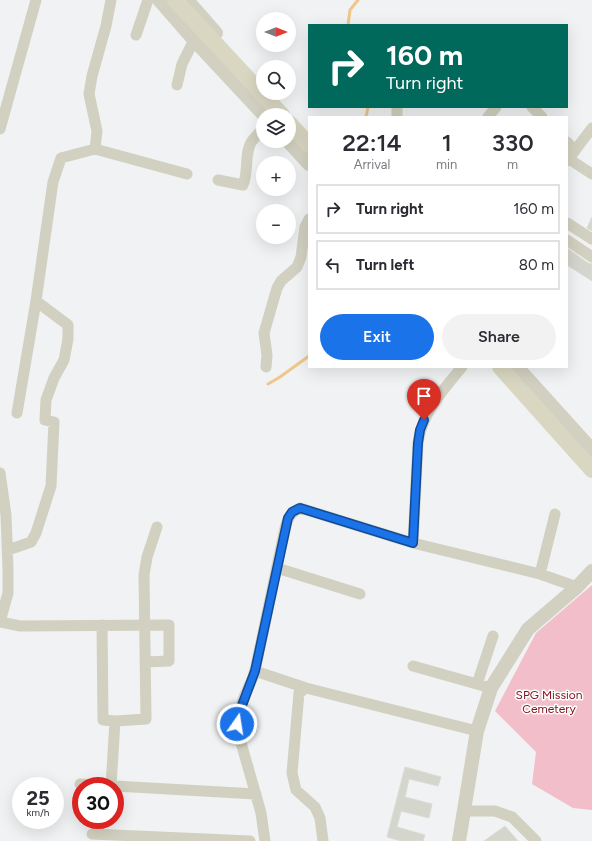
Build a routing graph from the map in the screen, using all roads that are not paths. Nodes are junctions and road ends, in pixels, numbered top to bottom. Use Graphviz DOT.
graph roads {
  1 [pos="36,0"];
  2 [pos="111,0"];
  3 [pos="148,0"];
  4 [pos="159,0"];
  5 [pos="166,0"];
  6 [pos="175,0"];
  7 [pos="187,0"];
  8 [pos="136,35"];
  9 [pos="194,40"];
  10 [pos="256,79"];
  11 [pos="177,85"];
  12 [pos="276,100"];
  13 [pos="257,108"];
  14 [pos="265,108"];
  15 [pos="275,108"];
  16 [pos="495,108"];
  17 [pos="533,108"];
  18 [pos="489,116"];
  19 [pos="541,116"];
  20 [pos="592,128"];
  21 [pos="0,129"];
  22 [pos="296,131"];
  23 [pos="308,135"];
  24 [pos="256,137"];
  25 [pos="296,142"];
  26 [pos="308,144"];
  27 [pos="568,147"];
  28 [pos="294,148"];
  29 [pos="95,149"];
  30 [pos="308,155"];
  31 [pos="570,157"];
  32 [pos="308,163"];
  33 [pos="187,174"];
  34 [pos="592,174"];
  35 [pos="218,180"];
  36 [pos="308,221"];
  37 [pos="568,224"];
  38 [pos="592,239"];
  39 [pos="568,241"];
  40 [pos="592,256"];
  41 [pos="36,301"];
  42 [pos="266,366"];
  43 [pos="461,368"];
  44 [pos="494,368"];
  45 [pos="501,368"];
  46 [pos="510,368"];
  47 [pos="518,368"];
  48 [pos="17,413"];
  49 [pos="592,450"];
  50 [pos="592,461"];
  51 [pos="592,470"];
  52 [pos="0,473"];
  53 [pos="592,479"];
  54 [pos="556,514"];
  55 [pos="157,527"];
  56 [pos="413,543"];
  57 [pos="8,550"];
  58 [pos="277,568"];
  59 [pos="592,571"];
  60 [pos="540,574"];
  61 [pos="577,587"];
  62 [pos="360,594"];
  63 [pos="0,622"];
  64 [pos="102,624"];
  65 [pos="145,624"];
  66 [pos="493,636"];
  67 [pos="145,662"];
  68 [pos="412,666"];
  69 [pos="255,671"];
  70 [pos="477,684"];
  71 [pos="306,688"];
  72 [pos="491,688"];
  73 [pos="115,721"];
  74 [pos="477,731"];
  75 [pos="113,777"];
  76 [pos="124,787"];
  77 [pos="256,794"];
  78 [pos="464,811"];
  79 [pos="92,834"];
  80 [pos="250,841"];
  81 [pos="265,841"];
  82 [pos="323,841"];
  83 [pos="459,841"];
  84 [pos="536,841"];
  1 -- 21 [label="street"];
  2 -- 29 [label="street"];
  3 -- 8 [label="street"];
  4 -- 9 [label="street"];
  5 -- 14 [label="main road"];
  6 -- 15 [label="main road"];
  7 -- 10 [label="street"];
  9 -- 11 [label="street"];
  9 -- 13 [label="street"];
  12 -- 23 [label="street"];
  16 -- 18 [label="street"];
  17 -- 19 [label="street"];
  20 -- 31 [label="street"];
  22 -- 26 [label="main road"];
  24 -- 35 [label="street"];
  25 -- 30 [label="main road"];
  27 -- 31 [label="street"];
  28 -- 32 [label="street"];
  29 -- 33 [label="street"];
  29 -- 41 [label="street"];
  31 -- 34 [label="street"];
  36 -- 42 [label="street"];
  37 -- 38 [label="street"];
  39 -- 40 [label="street"];
  41 -- 48 [label="street"];
  41 -- 57 [label="street"];
  43 -- 56 [label="street"];
  44 -- 53 [label="street"];
  45 -- 51 [label="main road"];
  46 -- 50 [label="main road"];
  47 -- 49 [label="street"];
  52 -- 57 [label="street"];
  54 -- 60 [label="street"];
  55 -- 65 [label="street"];
  56 -- 58 [label="street"];
  56 -- 60 [label="street"];
  57 -- 63 [label="street"];
  58 -- 62 [label="street"];
  58 -- 69 [label="street"];
  59 -- 61 [label="street"];
  60 -- 61 [label="street"];
  61 -- 72 [label="street"];
  63 -- 64 [label="street"];
  64 -- 65 [label="street"];
  64 -- 73 [label="street"];
  65 -- 67 [label="street"];
  65 -- 67 [label="street"];
  66 -- 70 [label="street"];
  67 -- 73 [label="street"];
  68 -- 70 [label="street"];
  69 -- 71 [label="street"];
  69 -- 77 [label="street"];
  70 -- 72 [label="street"];
  71 -- 74 [label="street"];
  71 -- 82 [label="street"];
  72 -- 74 [label="street"];
  73 -- 75 [label="street"];
  74 -- 78 [label="street"];
  76 -- 77 [label="street"];
  77 -- 81 [label="street"];
  78 -- 83 [label="street"];
  78 -- 84 [label="street"];
  79 -- 80 [label="street"];
}
